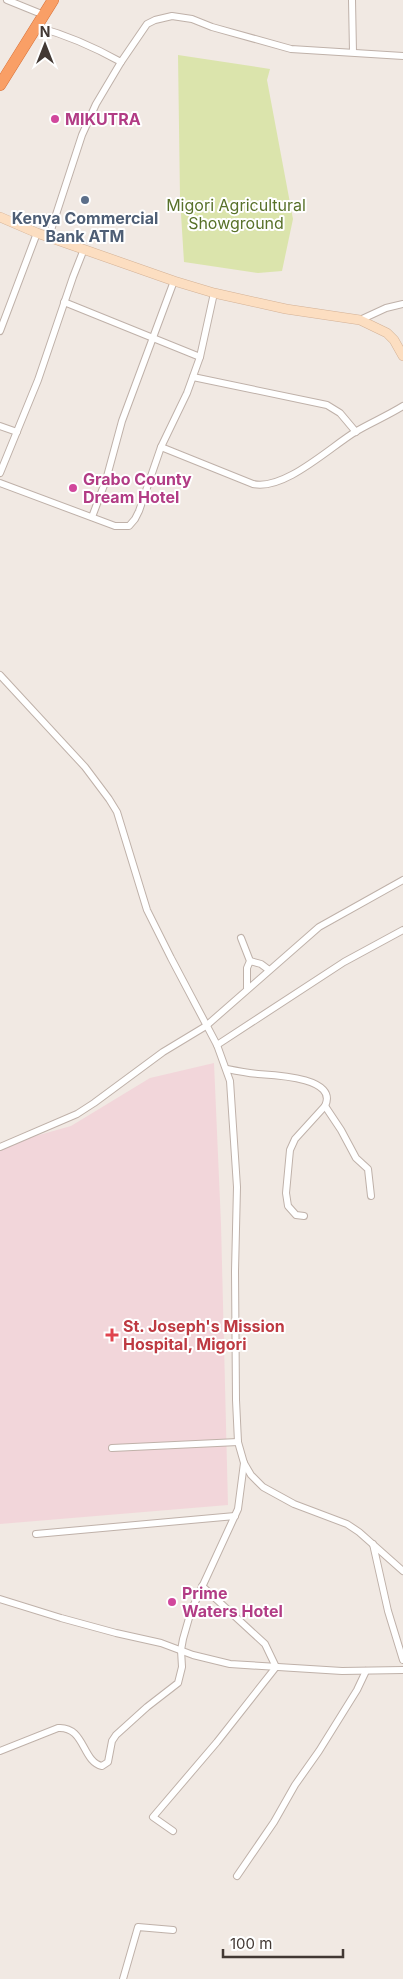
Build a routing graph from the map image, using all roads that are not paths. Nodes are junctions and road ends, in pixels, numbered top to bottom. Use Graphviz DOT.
graph roads {
  1 [pos="7,0"];
  2 [pos="53,0"];
  3 [pos="352,0"];
  4 [pos="44,15"];
  5 [pos="37,27"];
  6 [pos="353,52"];
  7 [pos="403,56"];
  8 [pos="121,62"];
  9 [pos="0,85"];
  10 [pos="0,217"];
  11 [pos="38,233"];
  12 [pos="49,236"];
  13 [pos="84,249"];
  14 [pos="174,281"];
  15 [pos="214,293"];
  16 [pos="64,302"];
  17 [pos="403,304"];
  18 [pos="360,320"];
  19 [pos="0,331"];
  20 [pos="152,338"];
  21 [pos="403,356"];
  22 [pos="200,357"];
  23 [pos="193,377"];
  24 [pos="403,406"];
  25 [pos="0,426"];
  26 [pos="16,432"];
  27 [pos="356,432"];
  28 [pos="161,447"];
  29 [pos="0,473"];
  30 [pos="0,483"];
  31 [pos="92,517"];
  32 [pos="0,675"];
  33 [pos="403,880"];
  34 [pos="403,930"];
  35 [pos="241,938"];
  36 [pos="250,961"];
  37 [pos="268,970"];
  38 [pos="248,988"];
  39 [pos="206,1026"];
  40 [pos="217,1045"];
  41 [pos="227,1069"];
  42 [pos="325,1106"];
  43 [pos="0,1147"];
  44 [pos="370,1196"];
  45 [pos="304,1216"];
  46 [pos="238,1442"];
  47 [pos="112,1448"];
  48 [pos="244,1463"];
  49 [pos="235,1516"];
  50 [pos="36,1534"];
  51 [pos="372,1544"];
  52 [pos="403,1571"];
  53 [pos="202,1586"];
  54 [pos="0,1599"];
  55 [pos="181,1650"];
  56 [pos="403,1660"];
  57 [pos="276,1667"];
  58 [pos="403,1670"];
  59 [pos="366,1671"];
  60 [pos="0,1751"];
  61 [pos="173,1831"];
  62 [pos="237,1876"];
  63 [pos="173,1930"];
  64 [pos="123,1979"];
  1 -- 4 [label="street"];
  2 -- 4 [label="highway"];
  3 -- 6 [label="street"];
  4 -- 5 [label="highway"];
  5 -- 8 [label="street"];
  5 -- 9 [label="highway"];
  6 -- 7 [label="street"];
  6 -- 8 [label="street"];
  8 -- 12 [label="street"];
  10 -- 11 [label="street"];
  11 -- 12 [label="street"];
  11 -- 19 [label="street"];
  12 -- 13 [label="street"];
  13 -- 14 [label="street"];
  13 -- 16 [label="street"];
  14 -- 15 [label="street"];
  14 -- 20 [label="street"];
  15 -- 18 [label="street"];
  15 -- 22 [label="street"];
  16 -- 20 [label="street"];
  16 -- 26 [label="street"];
  17 -- 18 [label="street"];
  18 -- 21 [label="street"];
  20 -- 22 [label="street"];
  20 -- 31 [label="street"];
  22 -- 23 [label="street"];
  23 -- 27 [label="street"];
  23 -- 28 [label="street"];
  24 -- 27 [label="street"];
  25 -- 26 [label="street"];
  26 -- 29 [label="street"];
  27 -- 28 [label="street"];
  28 -- 31 [label="street"];
  30 -- 31 [label="street"];
  32 -- 39 [label="street"];
  33 -- 37 [label="street"];
  34 -- 40 [label="street"];
  35 -- 36 [label="street"];
  36 -- 37 [label="street"];
  36 -- 38 [label="street"];
  37 -- 38 [label="street"];
  38 -- 39 [label="street"];
  39 -- 40 [label="street"];
  39 -- 43 [label="street"];
  40 -- 41 [label="street"];
  41 -- 42 [label="street"];
  41 -- 46 [label="street"];
  42 -- 44 [label="street"];
  42 -- 45 [label="street"];
  46 -- 47 [label="street"];
  46 -- 48 [label="street"];
  48 -- 49 [label="street"];
  48 -- 51 [label="street"];
  49 -- 50 [label="street"];
  49 -- 53 [label="street"];
  51 -- 52 [label="street"];
  51 -- 56 [label="street"];
  53 -- 55 [label="street"];
  53 -- 57 [label="street"];
  54 -- 55 [label="street"];
  55 -- 57 [label="street"];
  55 -- 60 [label="street"];
  57 -- 59 [label="street"];
  57 -- 61 [label="street"];
  58 -- 59 [label="street"];
  59 -- 62 [label="street"];
  63 -- 64 [label="street"];
}
